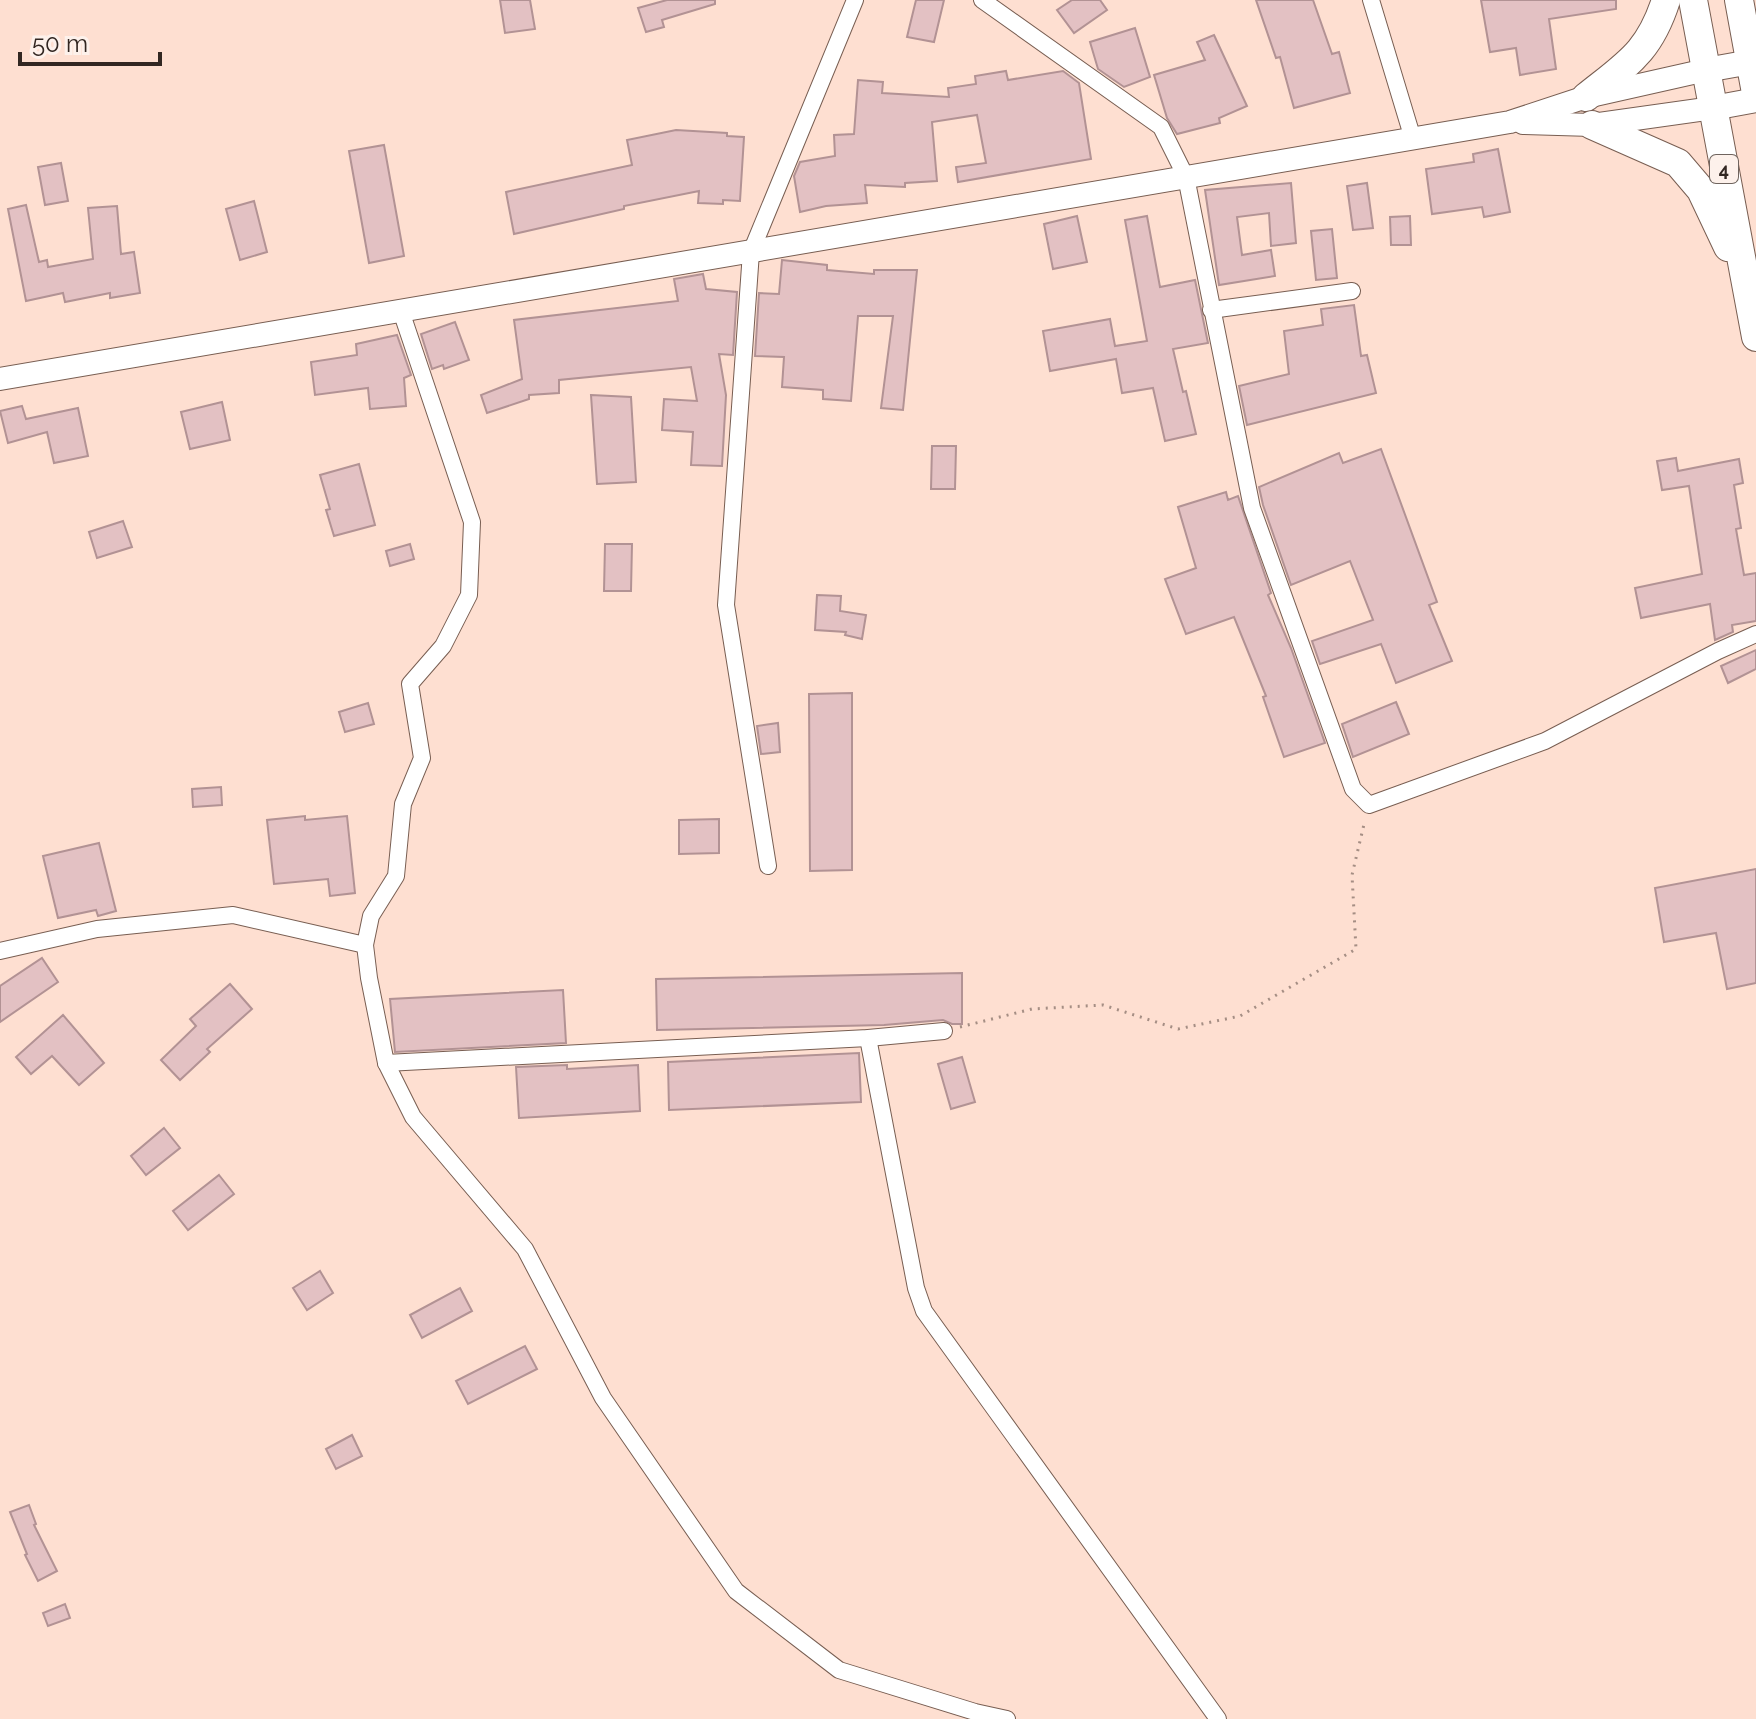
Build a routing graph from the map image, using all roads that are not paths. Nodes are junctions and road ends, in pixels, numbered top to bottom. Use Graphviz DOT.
graph roads {
  1 [pos="855,0"];
  2 [pos="982,0"];
  3 [pos="1371,0"];
  4 [pos="1666,0"];
  5 [pos="1693,0"];
  6 [pos="1739,0"];
  7 [pos="1753,62"];
  8 [pos="1706,70"];
  9 [pos="1756,93"];
  10 [pos="1586,97"];
  11 [pos="1756,100"];
  12 [pos="1713,108"];
  13 [pos="1510,122"];
  14 [pos="1592,125"];
  15 [pos="1413,139"];
  16 [pos="1186,177"];
  17 [pos="751,252"];
  18 [pos="1745,284"];
  19 [pos="1352,291"];
  20 [pos="1211,310"];
  21 [pos="401,311"];
  22 [pos="1756,337"];
  23 [pos="0,379"];
  24 [pos="1756,634"];
  25 [pos="768,866"];
  26 [pos="365,945"];
  27 [pos="0,951"];
  28 [pos="944,1031"];
  29 [pos="868,1038"];
  30 [pos="386,1063"];
  31 [pos="1007,1719"];
  32 [pos="1218,1719"];
  1 -- 17 [label="street"];
  2 -- 16 [label="street"];
  3 -- 15 [label="street"];
  4 -- 10 [label="highway"];
  5 -- 8 [label="highway, 4"];
  6 -- 7 [label="highway"];
  7 -- 8 [label="main road"];
  7 -- 9 [label="highway"];
  8 -- 10 [label="street"];
  8 -- 12 [label="highway, 4"];
  10 -- 13 [label="street"];
  11 -- 12 [label="main road"];
  12 -- 14 [label="street"];
  12 -- 18 [label="highway, 4"];
  13 -- 14 [label="street"];
  13 -- 15 [label="street"];
  14 -- 18 [label="highway"];
  15 -- 16 [label="street"];
  16 -- 17 [label="street"];
  16 -- 20 [label="street"];
  17 -- 21 [label="street"];
  17 -- 25 [label="street"];
  18 -- 22 [label="highway, 4"];
  19 -- 20 [label="street"];
  20 -- 24 [label="street"];
  21 -- 23 [label="street"];
  21 -- 26 [label="street"];
  26 -- 27 [label="street"];
  26 -- 30 [label="street"];
  28 -- 29 [label="street"];
  29 -- 30 [label="street"];
  29 -- 32 [label="street"];
  30 -- 31 [label="street"];
}
